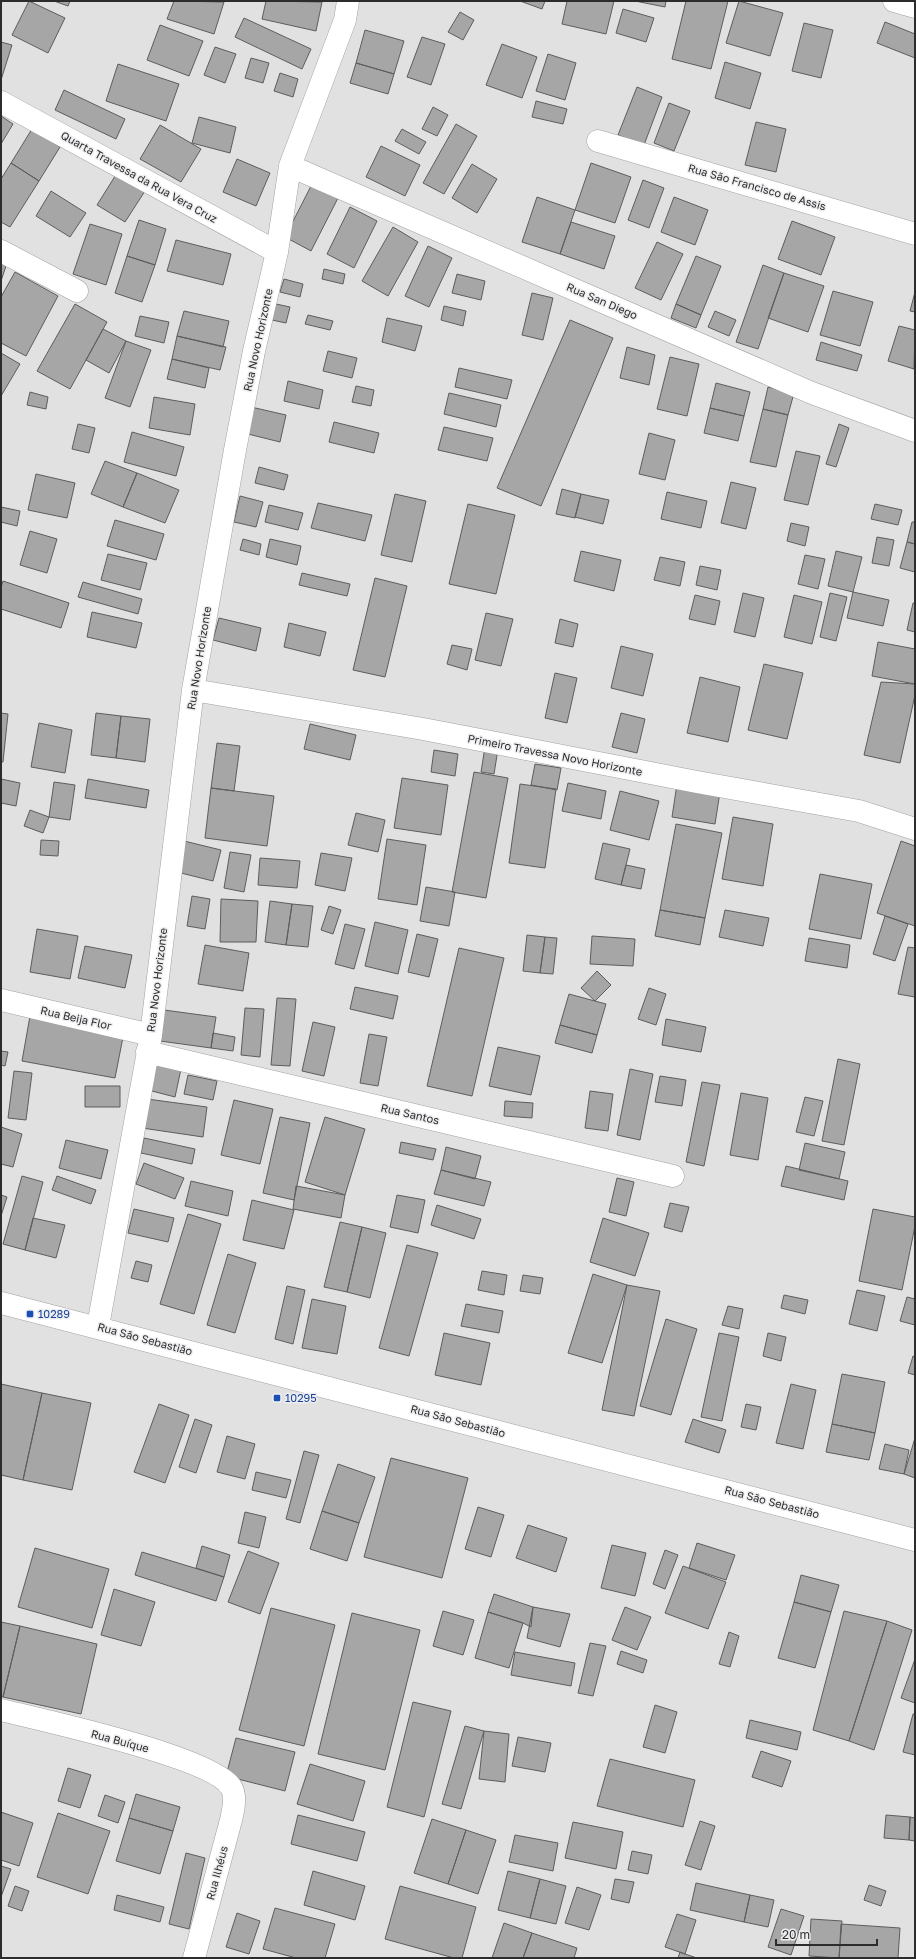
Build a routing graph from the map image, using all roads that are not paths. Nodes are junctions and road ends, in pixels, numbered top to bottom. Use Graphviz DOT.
graph roads {
  1 [pos="348,1"];
  2 [pos="894,1"];
  3 [pos="915,7"];
  4 [pos="1,102"];
  5 [pos="598,141"];
  6 [pos="290,166"];
  7 [pos="915,234"];
  8 [pos="1,251"];
  9 [pos="277,252"];
  10 [pos="77,290"];
  11 [pos="915,431"];
  12 [pos="193,690"];
  13 [pos="915,829"];
  14 [pos="1,1000"];
  15 [pos="149,1044"];
  16 [pos="673,1176"];
  17 [pos="1,1302"];
  18 [pos="98,1326"];
  19 [pos="915,1540"];
  20 [pos="1,1710"];
  21 [pos="231,1788"];
  22 [pos="194,1958"];
  1 -- 6 [label="street, Rua Novo Horizonte"];
  2 -- 3 [label="street"];
  4 -- 9 [label="street, Quarta Travessa da Rua Vera Cruz"];
  5 -- 7 [label="street, Rua São Francisco de Assis"];
  6 -- 9 [label="street, Rua Novo Horizonte"];
  6 -- 11 [label="street, Rua San Diego"];
  8 -- 10 [label="street"];
  9 -- 12 [label="street, Rua Novo Horizonte"];
  12 -- 13 [label="street, Primeiro Travessa Novo Horizonte"];
  12 -- 15 [label="street, Rua Novo Horizonte"];
  14 -- 15 [label="street, Rua Beija Flor"];
  15 -- 16 [label="street, Rua Santos"];
  15 -- 18 [label="street, Rua Novo Horizonte"];
  17 -- 18 [label="street, Rua São Sebastião"];
  18 -- 19 [label="street, Rua São Sebastião"];
  20 -- 21 [label="street, Rua Buíque"];
  21 -- 22 [label="street, Rua Ilhéus"];
}
